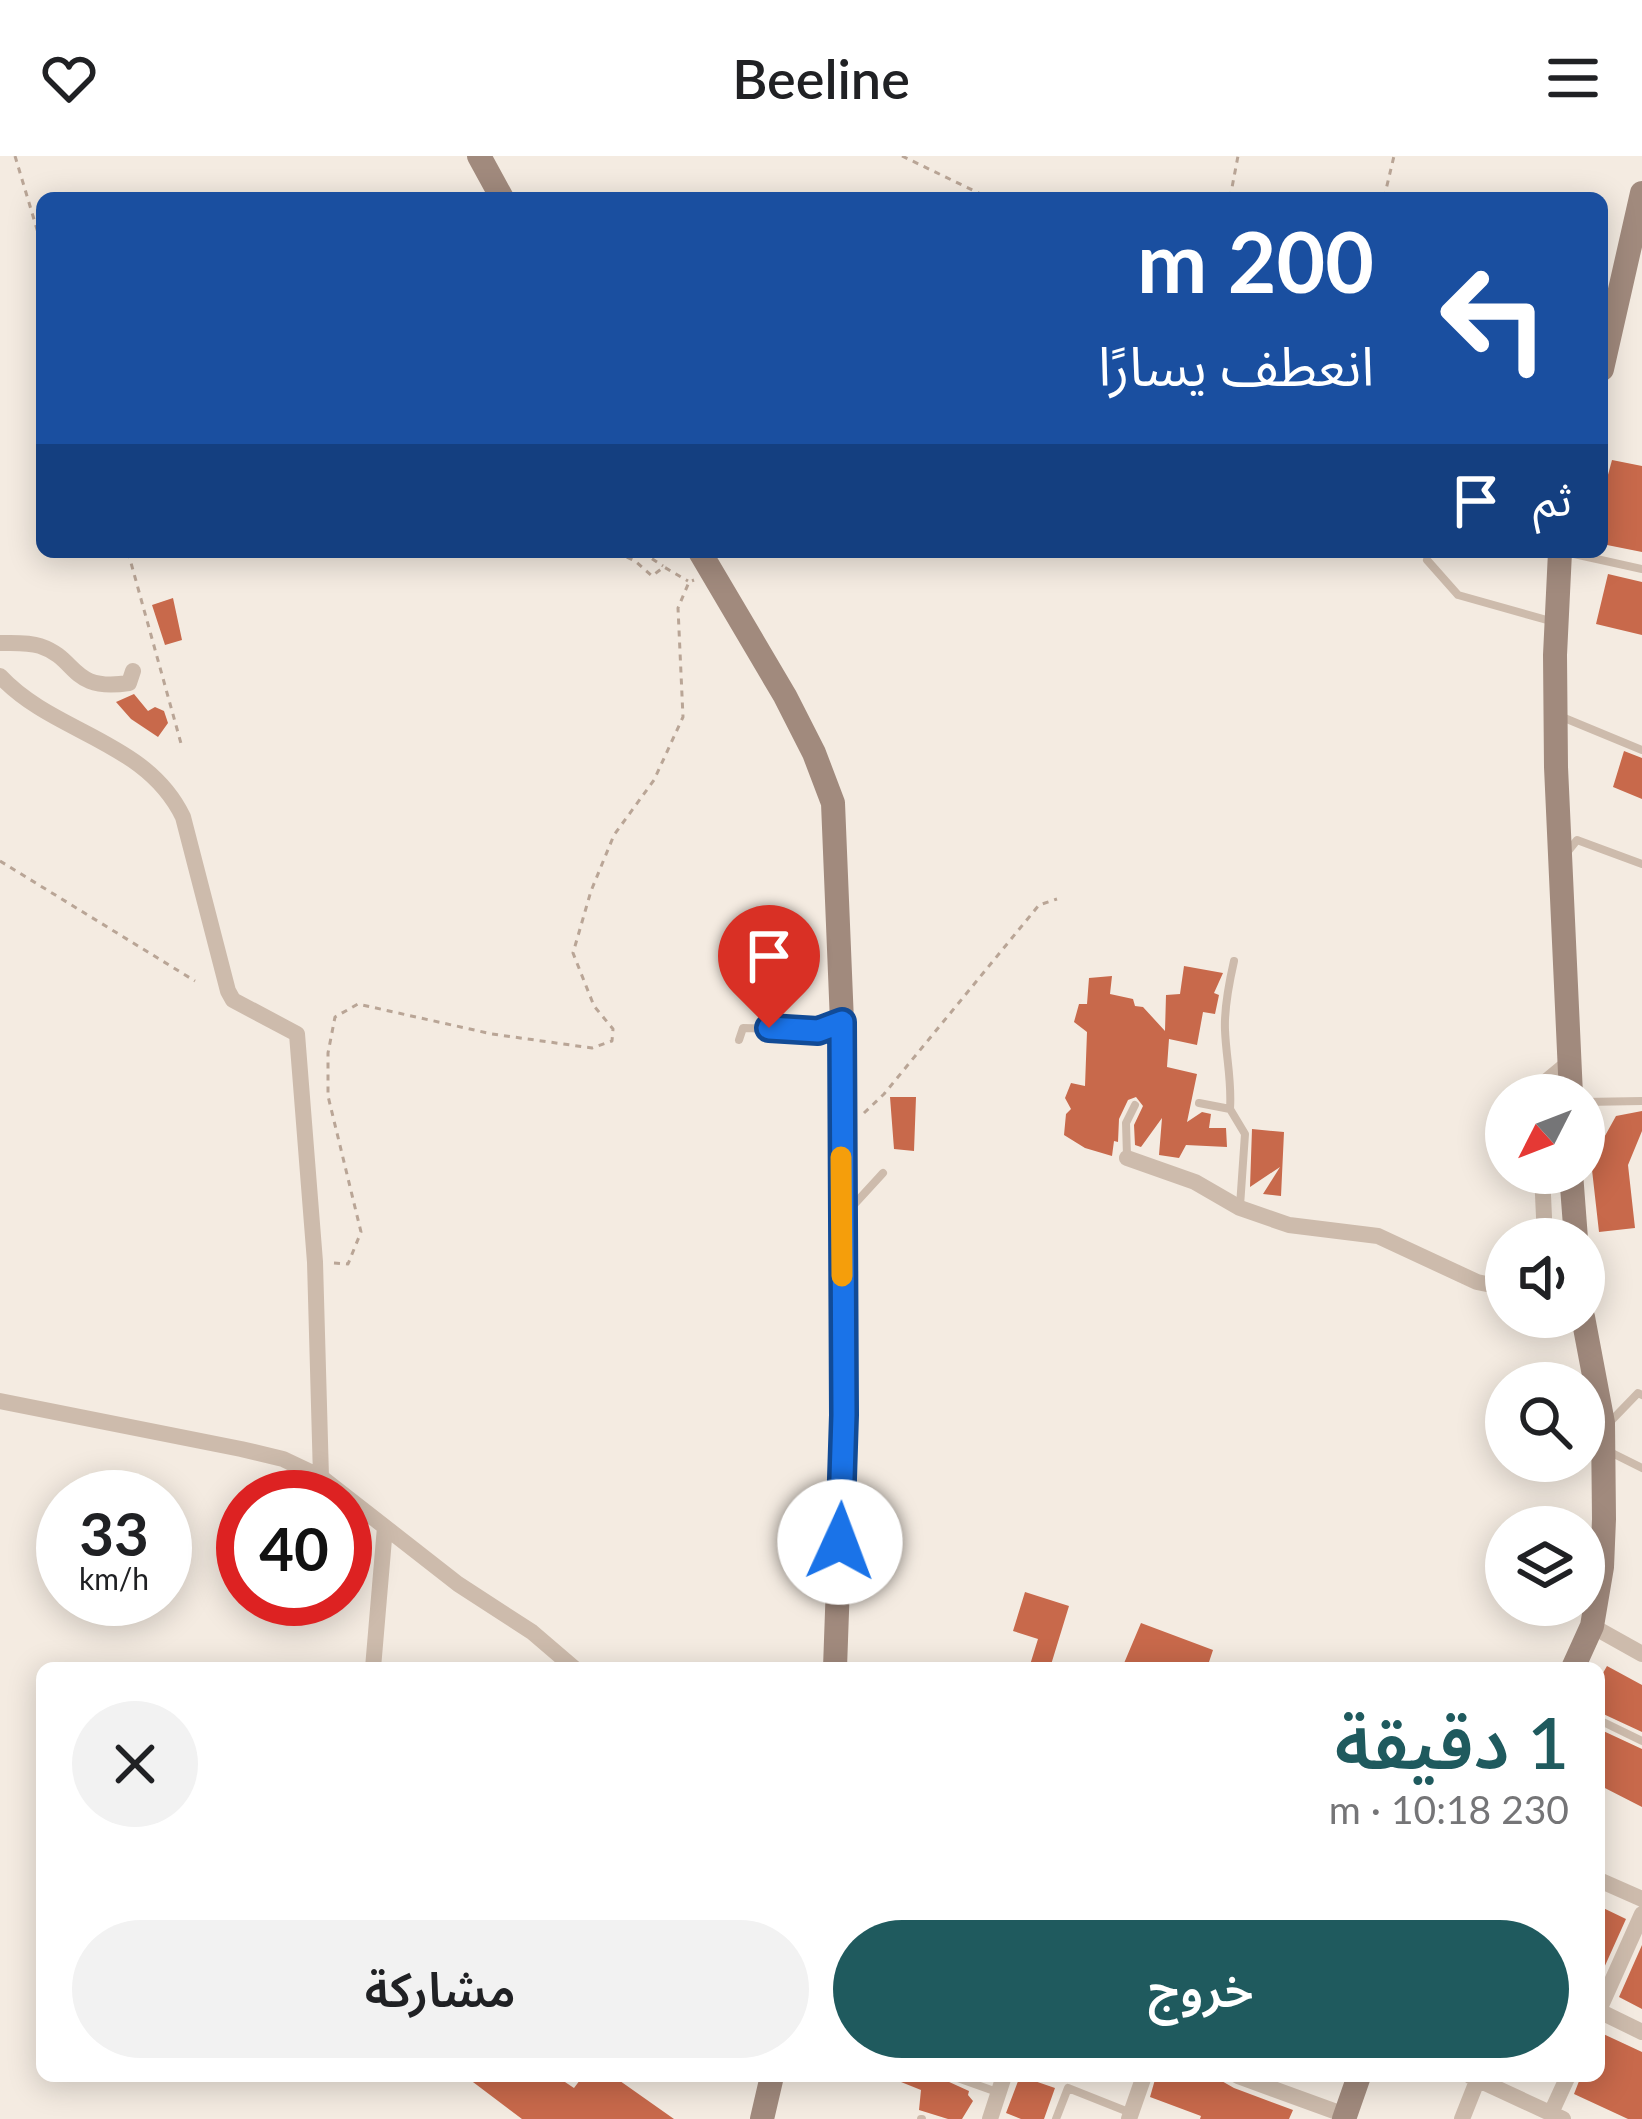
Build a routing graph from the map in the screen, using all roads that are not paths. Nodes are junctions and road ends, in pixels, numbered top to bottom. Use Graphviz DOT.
graph roads {
  1 [pos="479,156"];
  2 [pos="499,192"];
  3 [pos="1642,193"];
  4 [pos="1635,249"];
  5 [pos="1608,347"];
  6 [pos="1561,558"];
  7 [pos="1590,558"];
  8 [pos="1427,560"];
  9 [pos="1642,569"];
  10 [pos="701,570"];
  11 [pos="1556,622"];
  12 [pos="0,643"];
  13 [pos="133,671"];
  14 [pos="0,676"];
  15 [pos="1555,714"];
  16 [pos="1642,750"];
  17 [pos="1560,861"];
  18 [pos="1642,864"];
  19 [pos="1234,961"];
  20 [pos="842,1022"];
  21 [pos="739,1040"];
  22 [pos="1570,1061"];
  23 [pos="1555,1074"];
  24 [pos="1570,1074"];
  25 [pos="1642,1101"];
  26 [pos="1605,1102"];
  27 [pos="1199,1103"];
  28 [pos="1136,1105"];
  29 [pos="1231,1109"];
  30 [pos="1127,1158"];
  31 [pos="883,1173"];
  32 [pos="1240,1208"];
  33 [pos="842,1219"];
  34 [pos="1485,1284"];
  35 [pos="1642,1395"];
  36 [pos="0,1401"];
  37 [pos="1605,1437"];
  38 [pos="1605,1439"];
  39 [pos="1642,1468"];
  40 [pos="305,1470"];
  41 [pos="321,1470"];
  42 [pos="372,1517"];
  43 [pos="385,1527"];
  44 [pos="1592,1626"];
  45 [pos="1642,1654"];
  46 [pos="374,1662"];
  47 [pos="567,1662"];
  48 [pos="835,1662"];
  49 [pos="1576,1662"];
  50 [pos="1605,1723"];
  51 [pos="1642,1741"];
  52 [pos="1605,1883"];
  53 [pos="1642,1900"];
  54 [pos="1642,1914"];
  55 [pos="1605,1997"];
  56 [pos="1605,2013"];
  57 [pos="1642,2032"];
  58 [pos="771,2082"];
  59 [pos="1142,2082"];
  60 [pos="1253,2082"];
  61 [pos="1356,2082"];
  62 [pos="1474,2082"];
  63 [pos="1486,2082"];
  64 [pos="1566,2082"];
  65 [pos="1001,2084"];
  66 [pos="1130,2116"];
  67 [pos="1339,2116"];
  68 [pos="1557,2116"];
  69 [pos="762,2119"];
  70 [pos="990,2119"];
  71 [pos="1056,2119"];
  72 [pos="1462,2119"];
  1 -- 2 [label="street"];
  3 -- 4 [label="street"];
  4 -- 5 [label="street"];
  6 -- 11 [label="street"];
  7 -- 9 [label="lane"];
  8 -- 11 [label="lane"];
  10 -- 20 [label="street"];
  11 -- 15 [label="street"];
  12 -- 13 [label="street"];
  14 -- 41 [label="street"];
  15 -- 16 [label="lane"];
  15 -- 17 [label="street"];
  17 -- 18 [label="lane"];
  17 -- 22 [label="street"];
  19 -- 29 [label="lane"];
  20 -- 21 [label="lane"];
  20 -- 33 [label="street"];
  22 -- 23 [label="street"];
  22 -- 24 [label="street"];
  25 -- 26 [label="lane"];
  27 -- 29 [label="lane"];
  28 -- 30 [label="lane"];
  29 -- 32 [label="lane"];
  30 -- 32 [label="street"];
  31 -- 33 [label="lane"];
  32 -- 34 [label="street"];
  33 -- 48 [label="street"];
  35 -- 37 [label="lane"];
  36 -- 40 [label="street"];
  38 -- 39 [label="lane"];
  42 -- 43 [label="street"];
  43 -- 46 [label="street"];
  43 -- 47 [label="street"];
  44 -- 45 [label="street"];
  44 -- 49 [label="street"];
  50 -- 51 [label="lane"];
  52 -- 53 [label="street"];
  54 -- 55 [label="street"];
  56 -- 57 [label="street"];
  58 -- 69 [label="street"];
  59 -- 66 [label="street"];
  60 -- 67 [label="street"];
  61 -- 67 [label="street"];
  62 -- 72 [label="street"];
  63 -- 68 [label="street"];
  64 -- 68 [label="street"];
  65 -- 70 [label="street"];
  66 -- 71 [label="lane"];
}
